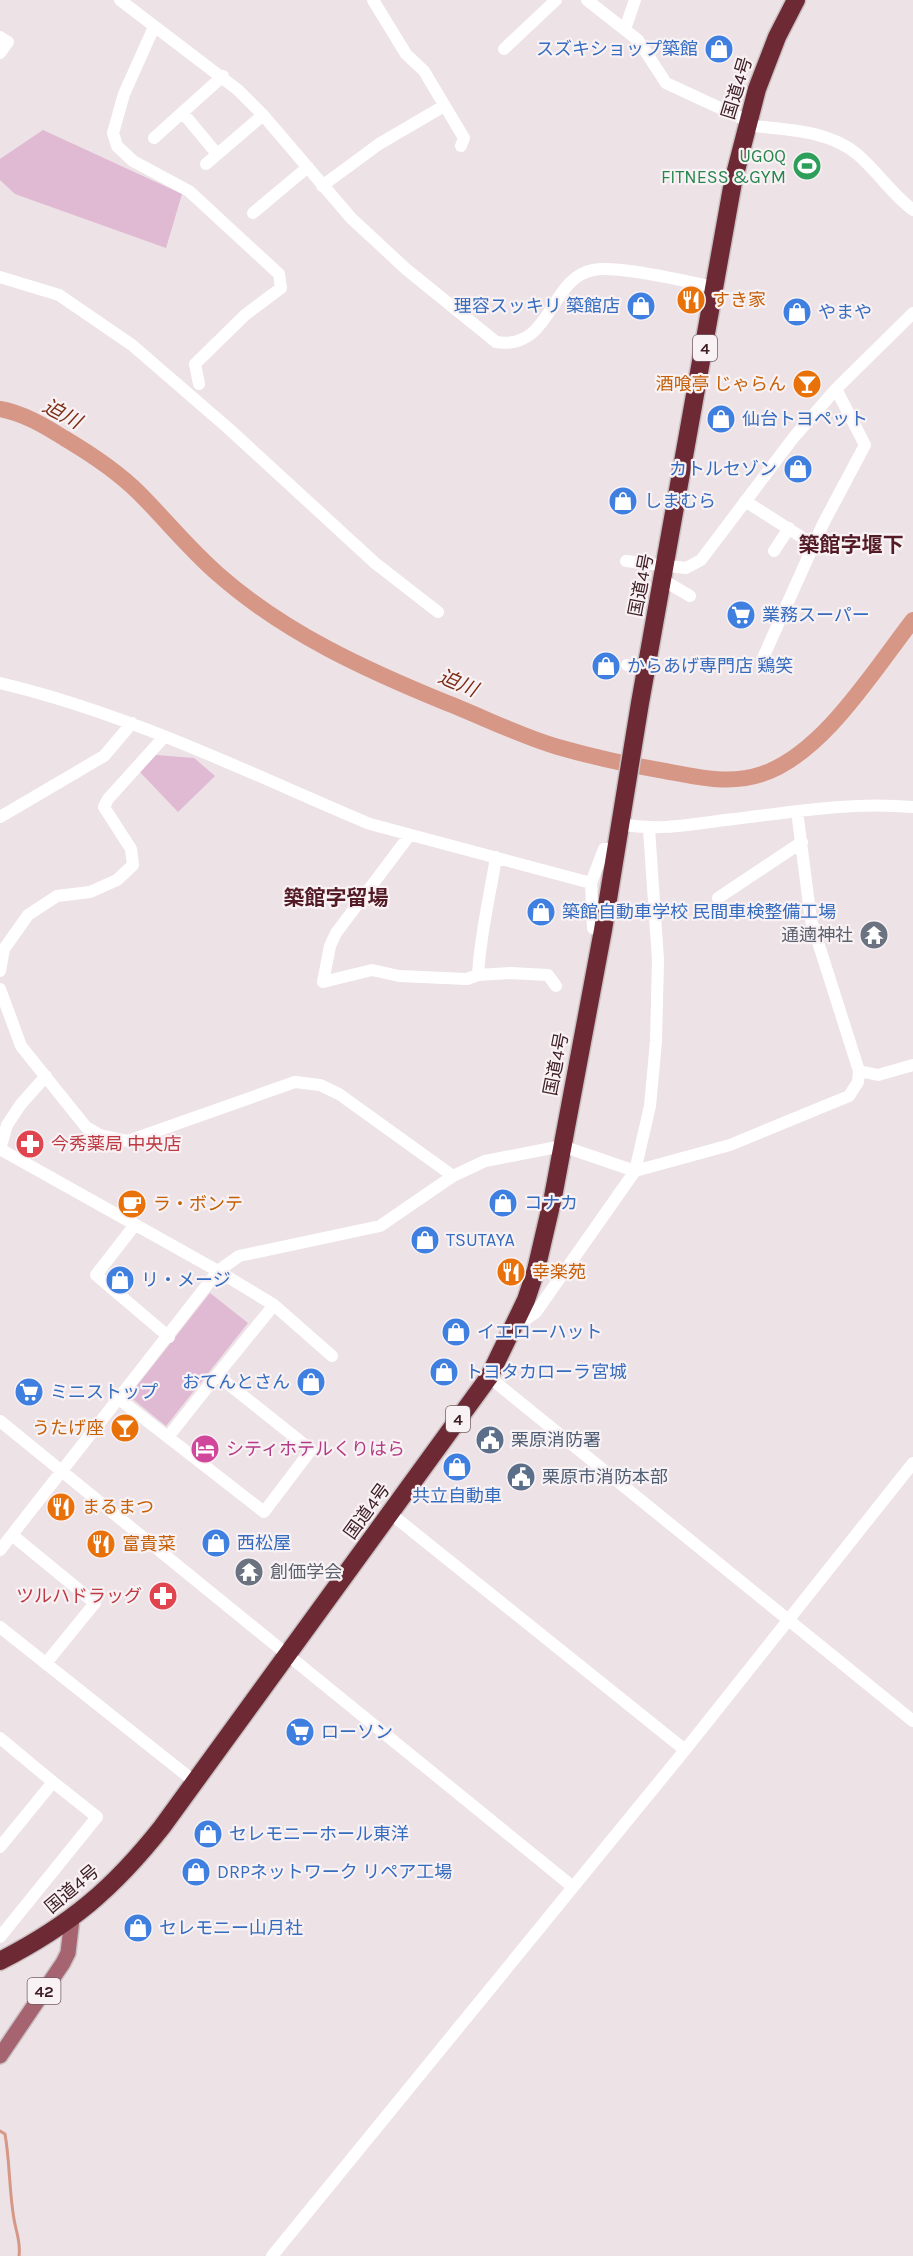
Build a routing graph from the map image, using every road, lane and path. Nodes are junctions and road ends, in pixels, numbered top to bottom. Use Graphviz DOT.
graph roads {
  1 [pos="120,0"];
  2 [pos="374,0"];
  3 [pos="556,0"];
  4 [pos="587,0"];
  5 [pos="635,0"];
  6 [pos="796,0"];
  7 [pos="154,27"];
  8 [pos="625,29"];
  9 [pos="0,37"];
  10 [pos="504,49"];
  11 [pos="0,53"];
  12 [pos="223,76"];
  13 [pos="444,106"];
  14 [pos="183,113"];
  15 [pos="263,115"];
  16 [pos="747,123"];
  17 [pos="154,138"];
  18 [pos="461,146"];
  19 [pos="217,154"];
  20 [pos="206,164"];
  21 [pos="308,167"];
  22 [pos="322,186"];
  23 [pos="913,210"];
  24 [pos="253,213"];
  25 [pos="0,277"];
  26 [pos="716,287"];
  27 [pos="913,313"];
  28 [pos="199,384"];
  29 [pos="836,388"];
  30 [pos="745,501"];
  31 [pos="789,528"];
  32 [pos="803,538"];
  33 [pos="774,551"];
  34 [pos="626,561"];
  35 [pos="665,574"];
  36 [pos="690,597"];
  37 [pos="438,612"];
  38 [pos="762,660"];
  39 [pos="627,665"];
  40 [pos="646,670"];
  41 [pos="0,683"];
  42 [pos="132,723"];
  43 [pos="164,737"];
  44 [pos="913,807"];
  45 [pos="797,812"];
  46 [pos="0,817"];
  47 [pos="621,819"];
  48 [pos="649,829"];
  49 [pos="409,836"];
  50 [pos="802,842"];
  51 [pos="616,849"];
  52 [pos="496,857"];
  53 [pos="591,883"];
  54 [pos="718,898"];
  55 [pos="603,930"];
  56 [pos="0,971"];
  57 [pos="478,975"];
  58 [pos="556,986"];
  59 [pos="0,989"];
  60 [pos="913,1065"];
  61 [pos="859,1071"];
  62 [pos="45,1076"];
  63 [pos="562,1146"];
  64 [pos="2,1153"];
  65 [pos="635,1171"];
  66 [pos="453,1176"];
  67 [pos="134,1226"];
  68 [pos="218,1271"];
  69 [pos="274,1305"];
  70 [pos="514,1328"];
  71 [pos="169,1336"];
  72 [pos="332,1356"];
  73 [pos="218,1375"];
  74 [pos="489,1377"];
  75 [pos="119,1399"];
  76 [pos="0,1421"];
  77 [pos="168,1437"];
  78 [pos="913,1463"];
  79 [pos="62,1471"];
  80 [pos="391,1514"];
  81 [pos="12,1535"];
  82 [pos="0,1550"];
  83 [pos="788,1618"];
  84 [pos="0,1627"];
  85 [pos="287,1653"];
  86 [pos="46,1663"];
  87 [pos="913,1720"];
  88 [pos="2,1742"];
  89 [pos="685,1750"];
  90 [pos="53,1782"];
  91 [pos="195,1782"];
  92 [pos="0,1847"];
  93 [pos="573,1887"];
  94 [pos="72,1919"];
  95 [pos="0,1937"];
  96 [pos="0,1961"];
  97 [pos="0,2055"];
  98 [pos="272,2256"];
  1 -- 7 [label="street"];
  2 -- 13 [label="street"];
  3 -- 10 [label="street"];
  4 -- 8 [label="street"];
  5 -- 8 [label="street"];
  6 -- 16 [label="highway, 国道4号 / 4"];
  7 -- 12 [label="street"];
  7 -- 28 [label="street"];
  8 -- 16 [label="street"];
  9 -- 11 [label="street"];
  12 -- 14 [label="street"];
  12 -- 15 [label="street"];
  13 -- 18 [label="street"];
  13 -- 22 [label="street"];
  14 -- 17 [label="street"];
  14 -- 19 [label="street"];
  15 -- 19 [label="street"];
  15 -- 21 [label="street"];
  16 -- 23 [label="street"];
  16 -- 26 [label="highway, 国道4号 / 4"];
  19 -- 20 [label="street"];
  21 -- 22 [label="street"];
  21 -- 24 [label="street"];
  22 -- 26 [label="street"];
  25 -- 37 [label="street"];
  26 -- 35 [label="highway, 国道4号 / 4"];
  27 -- 29 [label="street"];
  29 -- 30 [label="street"];
  29 -- 38 [label="street"];
  30 -- 31 [label="street"];
  30 -- 35 [label="street"];
  31 -- 32 [label="street"];
  31 -- 33 [label="street"];
  34 -- 35 [label="street"];
  35 -- 36 [label="street"];
  35 -- 40 [label="highway, 国道4号 / 4"];
  39 -- 40 [label="street"];
  40 -- 47 [label="highway, 国道4号 / 4"];
  41 -- 42 [label="street"];
  42 -- 43 [label="street"];
  42 -- 46 [label="street"];
  43 -- 49 [label="street"];
  43 -- 56 [label="street"];
  44 -- 45 [label="street"];
  45 -- 48 [label="street"];
  45 -- 50 [label="street"];
  47 -- 48 [label="street"];
  47 -- 51 [label="highway, 国道4号 / 4"];
  48 -- 65 [label="street"];
  49 -- 52 [label="street"];
  49 -- 57 [label="street"];
  50 -- 54 [label="street"];
  50 -- 61 [label="street"];
  51 -- 53 [label="street"];
  51 -- 55 [label="highway, 国道4号 / 4"];
  52 -- 53 [label="street"];
  52 -- 57 [label="street"];
  53 -- 55 [label="street"];
  55 -- 63 [label="highway, 国道4号 / 4"];
  57 -- 58 [label="street"];
  59 -- 62 [label="street"];
  60 -- 61 [label="street"];
  61 -- 65 [label="street"];
  62 -- 64 [label="street"];
  62 -- 66 [label="street"];
  63 -- 65 [label="street"];
  63 -- 66 [label="street"];
  63 -- 70 [label="highway, 国道4号 / 4"];
  64 -- 67 [label="street"];
  65 -- 70 [label="street"];
  66 -- 68 [label="street"];
  67 -- 68 [label="street"];
  67 -- 71 [label="street"];
  68 -- 69 [label="street"];
  68 -- 71 [label="street"];
  69 -- 72 [label="street"];
  69 -- 73 [label="street"];
  70 -- 74 [label="highway, 国道4号 / 4"];
  71 -- 75 [label="street"];
  73 -- 77 [label="street"];
  73 -- 77 [label="street"];
  74 -- 80 [label="highway, 国道4号 / 4"];
  74 -- 83 [label="street"];
  75 -- 77 [label="street"];
  75 -- 79 [label="street"];
  76 -- 79 [label="street"];
  78 -- 83 [label="street"];
  79 -- 81 [label="street"];
  79 -- 85 [label="street"];
  80 -- 85 [label="highway, 国道4号 / 4"];
  80 -- 89 [label="street"];
  81 -- 82 [label="street"];
  81 -- 86 [label="street"];
  83 -- 87 [label="street"];
  83 -- 89 [label="street"];
  84 -- 86 [label="street"];
  85 -- 91 [label="highway, 国道4号 / 4"];
  85 -- 93 [label="street"];
  86 -- 91 [label="street"];
  88 -- 90 [label="street"];
  89 -- 93 [label="street"];
  90 -- 92 [label="street"];
  90 -- 95 [label="street"];
  91 -- 94 [label="highway, 国道4号 / 4"];
  93 -- 98 [label="street"];
  94 -- 96 [label="highway, 国道4号 / 4"];
  94 -- 97 [label="main road, 42"];
}
